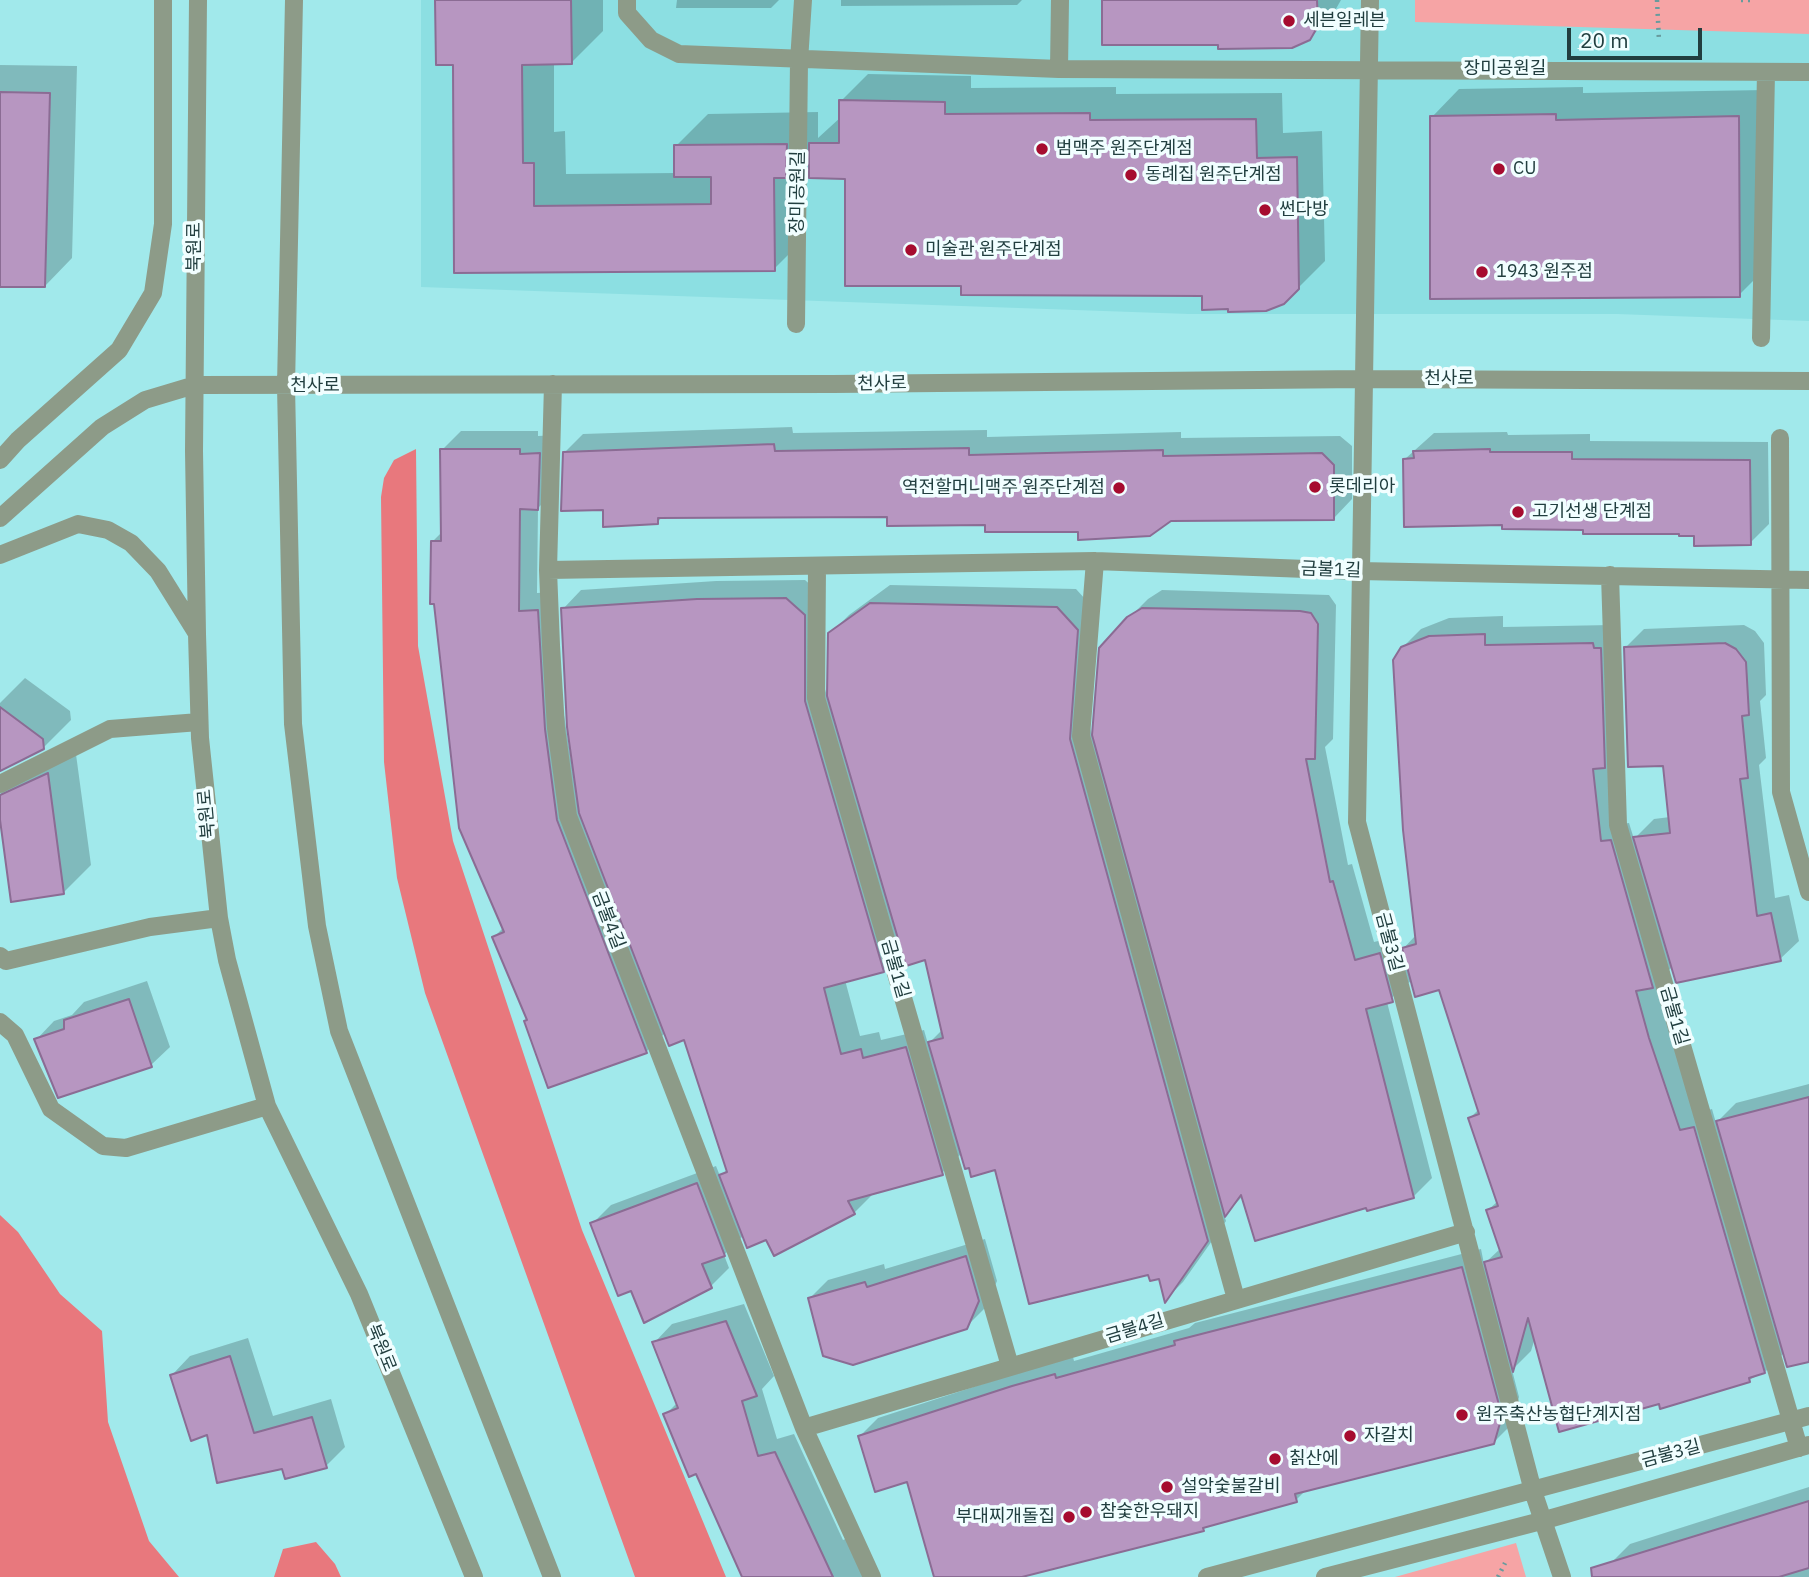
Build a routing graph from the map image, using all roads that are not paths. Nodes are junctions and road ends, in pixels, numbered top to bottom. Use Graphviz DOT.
graph roads {
  1 [pos="163,0"];
  2 [pos="198,0"];
  3 [pos="294,0"];
  4 [pos="627,0"];
  5 [pos="803,0"];
  6 [pos="1059,0"];
  7 [pos="1370,0"];
  8 [pos="799,61"];
  9 [pos="1059,69"];
  10 [pos="1369,69"];
  11 [pos="1766,72"];
  12 [pos="1809,72"];
  13 [pos="796,324"];
  14 [pos="1761,338"];
  15 [pos="1364,379"];
  16 [pos="1809,381"];
  17 [pos="553,384"];
  18 [pos="195,385"];
  19 [pos="286,386"];
  20 [pos="1780,438"];
  21 [pos="0,460"];
  22 [pos="0,518"];
  23 [pos="0,555"];
  24 [pos="1095,561"];
  25 [pos="817,567"];
  26 [pos="548,570"];
  27 [pos="1359,571"];
  28 [pos="1610,575"];
  29 [pos="1779,579"];
  30 [pos="1809,580"];
  31 [pos="197,634"];
  32 [pos="200,722"];
  33 [pos="0,784"];
  34 [pos="1809,892"];
  35 [pos="219,918"];
  36 [pos="0,956"];
  37 [pos="0,1023"];
  38 [pos="267,1106"];
  39 [pos="1466,1232"];
  40 [pos="1236,1299"];
  41 [pos="1010,1366"];
  42 [pos="1800,1419"];
  43 [pos="804,1428"];
  44 [pos="1804,1447"];
  45 [pos="1533,1491"];
  46 [pos="1545,1520"];
  47 [pos="474,1577"];
  48 [pos="552,1577"];
  49 [pos="872,1577"];
  50 [pos="1207,1577"];
  51 [pos="1325,1577"];
  52 [pos="1562,1577"];
  1 -- 21 [label="street"];
  2 -- 18 [label="street, 북원로"];
  3 -- 19 [label="street"];
  4 -- 8 [label="street, 장미공원길"];
  5 -- 8 [label="street, 장미공원길"];
  6 -- 9 [label="street"];
  7 -- 10 [label="street"];
  8 -- 9 [label="street, 장미공원길"];
  8 -- 13 [label="street, 장미공원길"];
  9 -- 10 [label="street, 장미공원길"];
  10 -- 11 [label="street, 장미공원길"];
  10 -- 15 [label="street"];
  11 -- 12 [label="street, 장미공원길"];
  11 -- 14 [label="street"];
  15 -- 16 [label="street, 천사로"];
  15 -- 17 [label="street, 천사로"];
  15 -- 27 [label="street, 금불3길"];
  17 -- 19 [label="street, 천사로"];
  17 -- 26 [label="street, 금불4길"];
  18 -- 19 [label="street, 천사로"];
  18 -- 22 [label="street, 천사로"];
  18 -- 31 [label="street, 북원로"];
  19 -- 48 [label="street"];
  20 -- 29 [label="street"];
  23 -- 31 [label="street"];
  24 -- 25 [label="street, 금불1길"];
  24 -- 27 [label="street, 금불1길"];
  24 -- 40 [label="street"];
  25 -- 26 [label="street, 금불1길"];
  25 -- 41 [label="street, 금불1길"];
  26 -- 43 [label="street, 금불4길"];
  27 -- 28 [label="street, 금불1길"];
  27 -- 39 [label="street, 금불3길"];
  28 -- 29 [label="street, 금불1길"];
  28 -- 42 [label="street, 금불1길"];
  29 -- 30 [label="street, 금불1길"];
  29 -- 34 [label="street"];
  31 -- 32 [label="street, 북원로"];
  32 -- 33 [label="street"];
  32 -- 35 [label="street, 북원로"];
  35 -- 36 [label="street"];
  35 -- 38 [label="street, 북원로"];
  37 -- 38 [label="street"];
  38 -- 47 [label="street, 북원로"];
  39 -- 40 [label="street, 금불4길"];
  39 -- 45 [label="street, 금불3길"];
  40 -- 41 [label="street, 금불4길"];
  41 -- 43 [label="street, 금불4길"];
  42 -- 44 [label="street, 금불1길"];
  42 -- 45 [label="street, 금불3길"];
  43 -- 49 [label="street, 금불4길"];
  44 -- 46 [label="street, 금불3길"];
  45 -- 46 [label="street, 금불3길"];
  45 -- 50 [label="street"];
  46 -- 51 [label="street"];
  46 -- 52 [label="street, 금불3길"];
}
